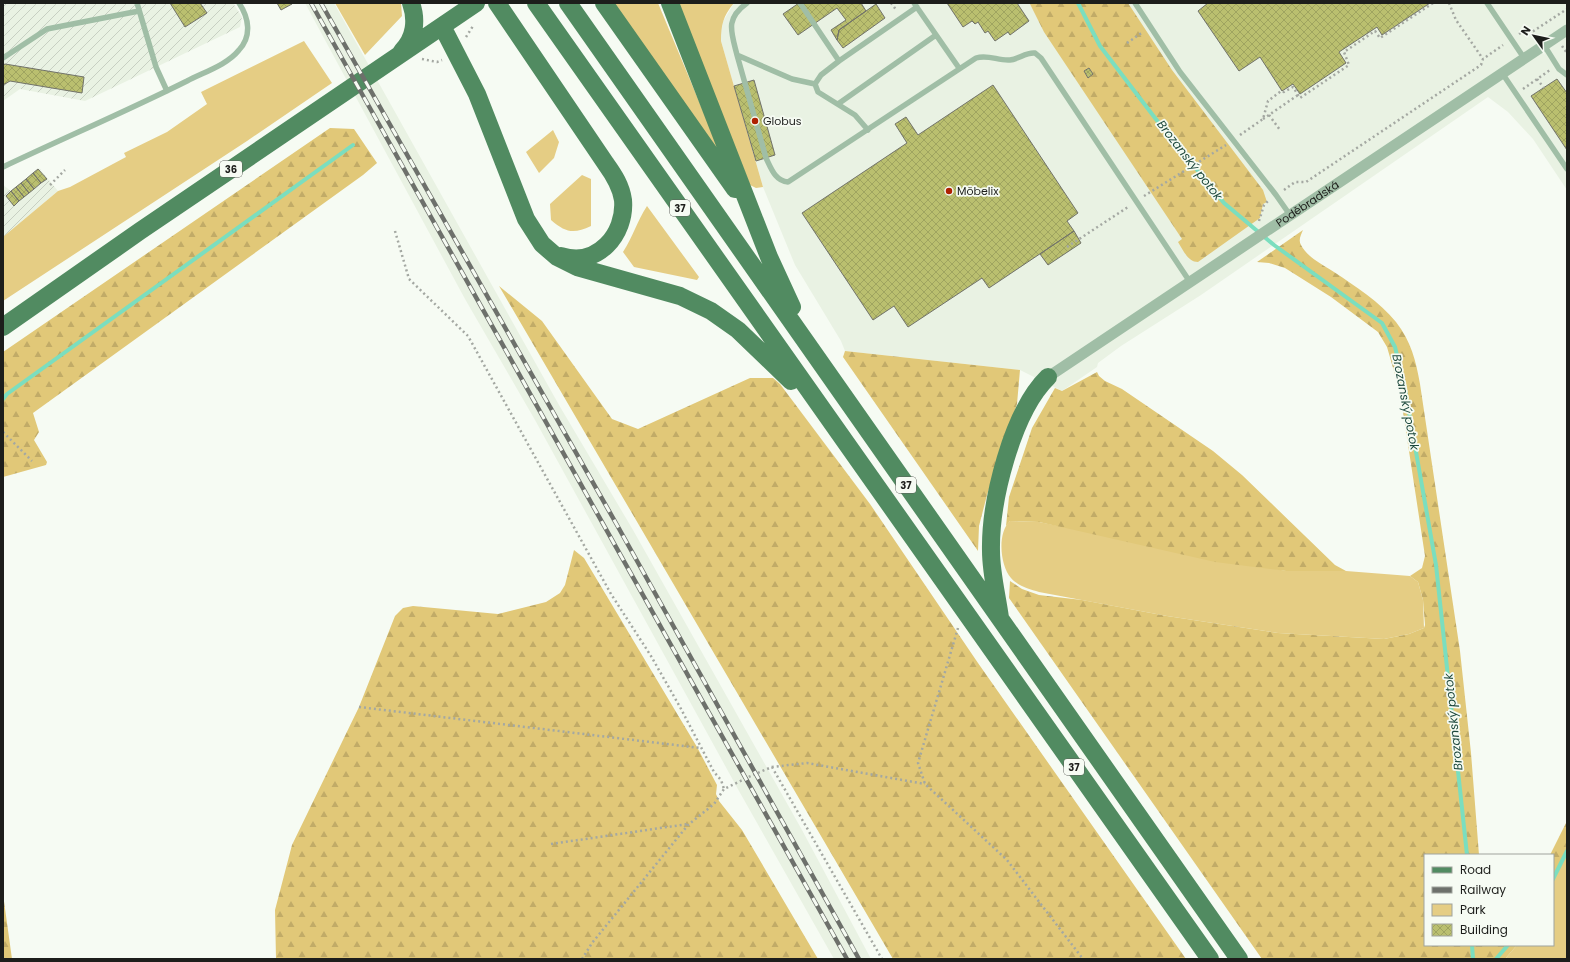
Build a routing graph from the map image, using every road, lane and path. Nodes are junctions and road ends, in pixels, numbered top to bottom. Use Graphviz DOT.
graph roads {
  1 [pos="137,3"];
  2 [pos="239,3"];
  3 [pos="411,3"];
  4 [pos="476,3"];
  5 [pos="497,3"];
  6 [pos="536,3"];
  7 [pos="568,3"];
  8 [pos="604,3"];
  9 [pos="670,3"];
  10 [pos="747,3"];
  11 [pos="800,3"];
  12 [pos="1135,3"];
  13 [pos="1433,3"];
  14 [pos="1449,3"];
  15 [pos="1487,3"];
  16 [pos="916,5"];
  17 [pos="1567,9"];
  18 [pos="139,11"];
  19 [pos="442,26"];
  20 [pos="1150,27"];
  21 [pos="1567,30"];
  22 [pos="936,35"];
  23 [pos="1511,39"];
  24 [pos="1127,43"];
  25 [pos="1544,45"];
  26 [pos="737,54"];
  27 [pos="398,56"];
  28 [pos="3,58"];
  29 [pos="1482,58"];
  30 [pos="1524,58"];
  31 [pos="839,61"];
  32 [pos="1557,65"];
  33 [pos="959,68"];
  34 [pos="1502,73"];
  35 [pos="1567,75"];
  36 [pos="1538,79"];
  37 [pos="815,84"];
  38 [pos="1544,88"];
  39 [pos="167,91"];
  40 [pos="1516,94"];
  41 [pos="1298,95"];
  42 [pos="838,104"];
  43 [pos="1269,115"];
  44 [pos="1263,119"];
  45 [pos="868,130"];
  46 [pos="1280,130"];
  47 [pos="1234,140"];
  48 [pos="3,167"];
  49 [pos="1567,169"];
  50 [pos="65,170"];
  51 [pos="50,185"];
  52 [pos="1276,195"];
  53 [pos="1136,201"];
  54 [pos="752,213"];
  55 [pos="1290,215"];
  56 [pos="1259,221"];
  57 [pos="394,231"];
  58 [pos="542,244"];
  59 [pos="1067,247"];
  60 [pos="1190,282"];
  61 [pos="3,327"];
  62 [pos="811,348"];
  63 [pos="1048,377"];
  64 [pos="824,413"];
  65 [pos="3,432"];
  66 [pos="32,461"];
  67 [pos="964,610"];
  68 [pos="1001,622"];
  69 [pos="359,707"];
  70 [pos="701,748"];
  71 [pos="772,767"];
  72 [pos="925,784"];
  73 [pos="724,789"];
  74 [pos="689,824"];
  75 [pos="551,844"];
  76 [pos="582,959"];
  77 [pos="882,959"];
  78 [pos="1083,959"];
  79 [pos="1210,959"];
  80 [pos="1239,959"];
  1 -- 18 [label="lane"];
  2 -- 39 [label="lane"];
  3 -- 27 [label="main road"];
  4 -- 19 [label="main road, 36"];
  5 -- 58 [label="main road"];
  6 -- 64 [label="main road, 37"];
  7 -- 62 [label="main road, 37"];
  8 -- 54 [label="main road"];
  9 -- 54 [label="main road"];
  10 -- 26 [label="lane"];
  11 -- 31 [label="lane"];
  12 -- 20 [label="lane"];
  13 -- 41 [label="path"];
  14 -- 29 [label="path"];
  15 -- 23 [label="lane"];
  16 -- 22 [label="lane"];
  16 -- 31 [label="lane"];
  17 -- 23 [label="path"];
  18 -- 28 [label="lane"];
  18 -- 39 [label="lane"];
  19 -- 27 [label="main road, 36"];
  19 -- 58 [label="main road"];
  20 -- 24 [label="path"];
  20 -- 47 [label="lane"];
  21 -- 25 [label="street, Poděbradská"];
  22 -- 33 [label="lane"];
  22 -- 42 [label="lane"];
  23 -- 29 [label="path"];
  23 -- 30 [label="lane"];
  25 -- 30 [label="street, Poděbradská"];
  25 -- 32 [label="lane"];
  26 -- 37 [label="lane"];
  26 -- 45 [label="lane"];
  27 -- 61 [label="main road, 36"];
  29 -- 52 [label="path"];
  30 -- 34 [label="street, Poděbradská"];
  31 -- 37 [label="lane"];
  32 -- 35 [label="lane"];
  32 -- 36 [label="path"];
  33 -- 45 [label="lane"];
  33 -- 53 [label="lane"];
  34 -- 40 [label="lane"];
  34 -- 55 [label="street, Poděbradská"];
  36 -- 38 [label="path"];
  36 -- 40 [label="path"];
  37 -- 42 [label="lane"];
  39 -- 48 [label="lane"];
  40 -- 49 [label="lane"];
  41 -- 43 [label="path"];
  41 -- 44 [label="path"];
  42 -- 45 [label="lane"];
  43 -- 44 [label="path"];
  43 -- 46 [label="path"];
  44 -- 47 [label="path"];
  47 -- 52 [label="lane"];
  47 -- 53 [label="path"];
  50 -- 51 [label="path"];
  52 -- 55 [label="lane"];
  52 -- 56 [label="path"];
  53 -- 59 [label="path"];
  53 -- 60 [label="lane"];
  54 -- 62 [label="main road"];
  55 -- 60 [label="street, Poděbradská"];
  57 -- 70 [label="path"];
  58 -- 64 [label="main road"];
  60 -- 63 [label="street, Poděbradská"];
  62 -- 68 [label="main road, 37"];
  63 -- 68 [label="main road"];
  64 -- 67 [label="main road, 37"];
  65 -- 66 [label="path"];
  67 -- 72 [label="path"];
  67 -- 79 [label="main road, 37"];
  68 -- 80 [label="main road, 37"];
  69 -- 70 [label="path"];
  70 -- 73 [label="path"];
  71 -- 72 [label="path"];
  71 -- 73 [label="path"];
  71 -- 77 [label="path"];
  72 -- 78 [label="path"];
  73 -- 74 [label="path"];
  74 -- 75 [label="path"];
  74 -- 76 [label="path"];
}
